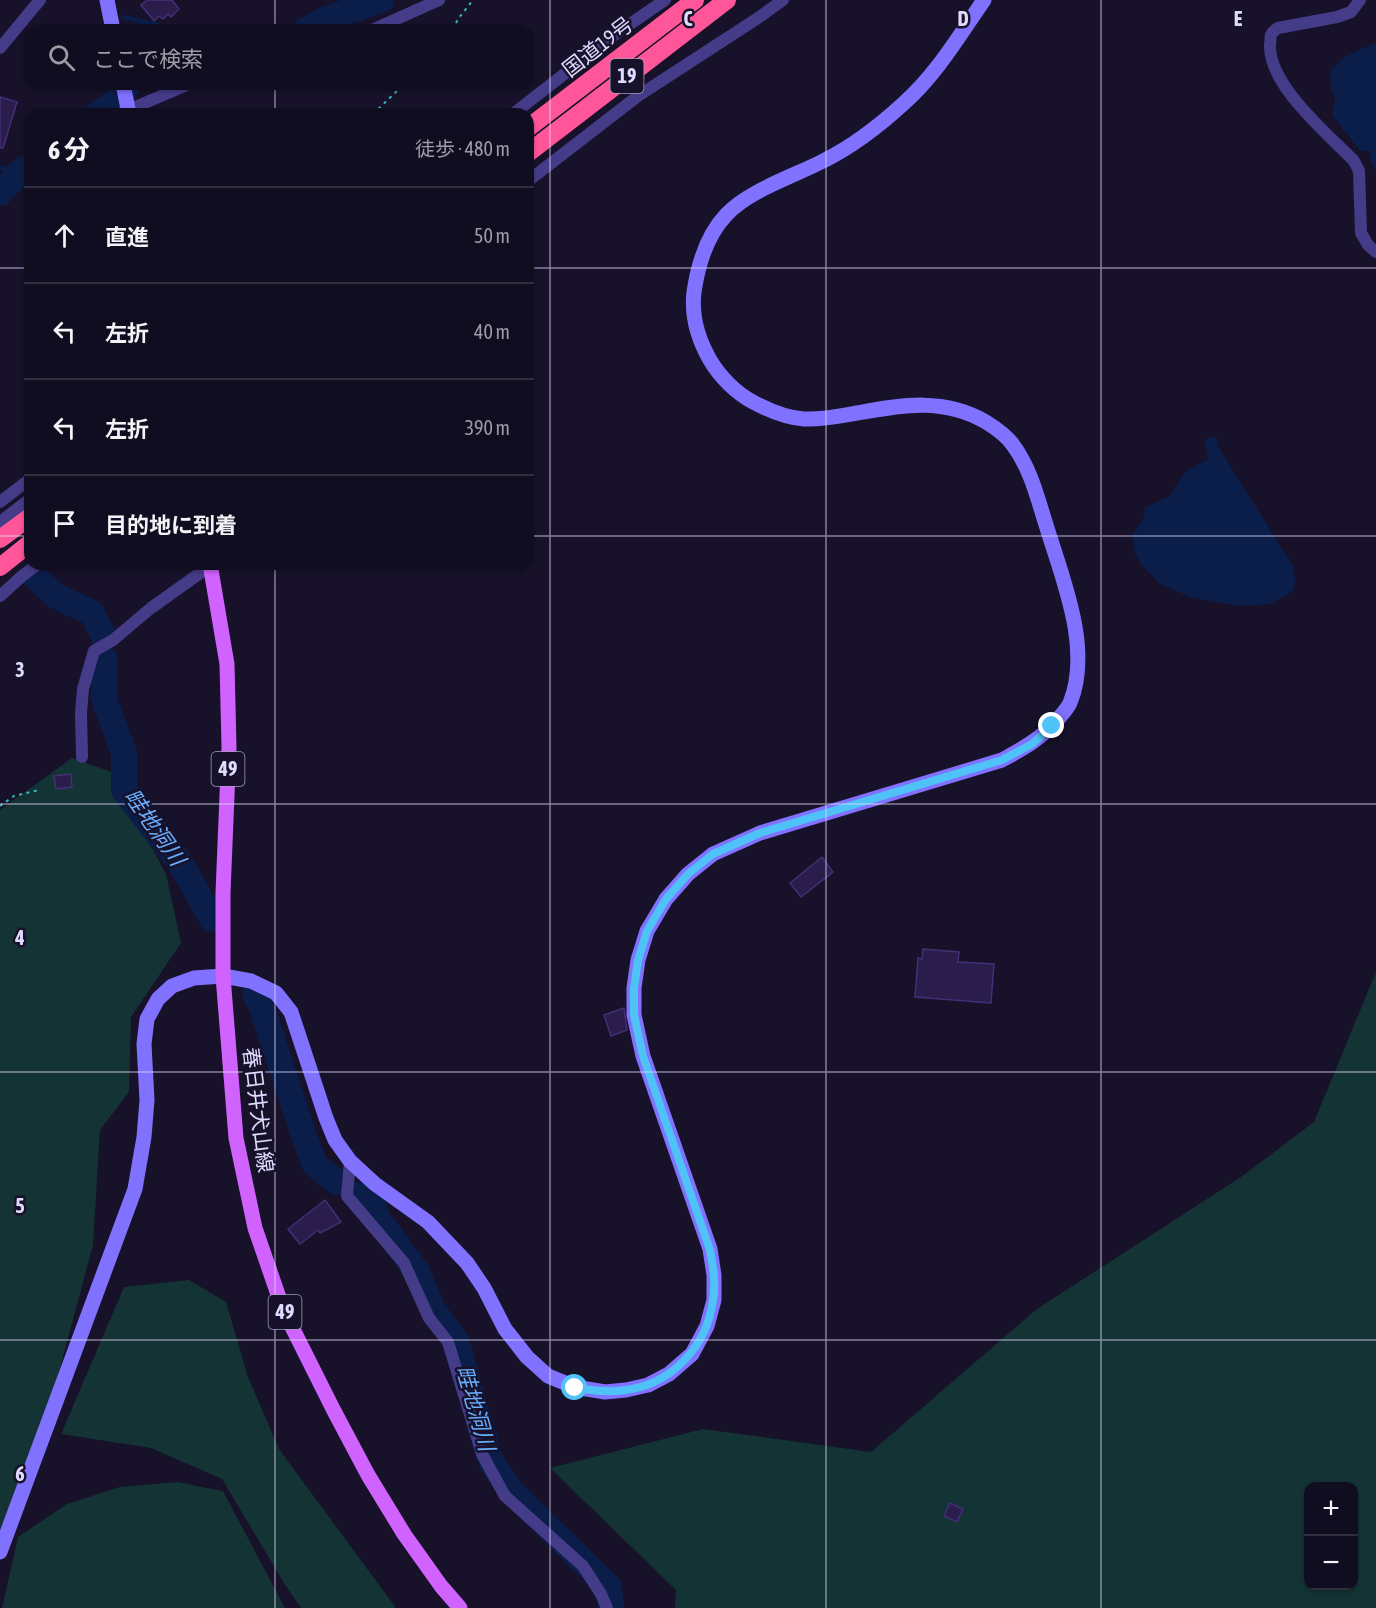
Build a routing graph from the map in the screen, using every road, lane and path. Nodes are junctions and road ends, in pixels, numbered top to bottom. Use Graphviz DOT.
graph roads {
  1 [pos="40,0"];
  2 [pos="107,0"];
  3 [pos="439,0"];
  4 [pos="473,0"];
  5 [pos="665,0"];
  6 [pos="695,0"];
  7 [pos="727,0"];
  8 [pos="783,0"];
  9 [pos="984,0"];
  10 [pos="1360,0"];
  11 [pos="112,24"];
  12 [pos="385,24"];
  13 [pos="456,24"];
  14 [pos="0,48"];
  15 [pos="124,90"];
  16 [pos="176,90"];
  17 [pos="398,90"];
  18 [pos="126,108"];
  19 [pos="135,108"];
  20 [pos="379,108"];
  21 [pos="521,108"];
  22 [pos="534,123"];
  23 [pos="534,148"];
  24 [pos="534,176"];
  25 [pos="1376,252"];
  26 [pos="24,483"];
  27 [pos="0,502"];
  28 [pos="24,504"];
  29 [pos="24,521"];
  30 [pos="0,522"];
  31 [pos="0,539"];
  32 [pos="24,548"];
  33 [pos="0,567"];
  34 [pos="30,570"];
  35 [pos="203,570"];
  36 [pos="211,570"];
  37 [pos="0,596"];
  38 [pos="82,757"];
  39 [pos="39,790"];
  40 [pos="0,806"];
  41 [pos="223,975"];
  42 [pos="350,1161"];
  43 [pos="0,1552"];
  44 [pos="460,1608"];
  45 [pos="607,1608"];
  1 -- 14 [label="street"];
  2 -- 11 [label="street"];
  3 -- 12 [label="street"];
  4 -- 13 [label="path"];
  5 -- 21 [label="street"];
  6 -- 22 [label="highway, 国道19号 / 19"];
  7 -- 23 [label="highway, 国道19号 / 19"];
  8 -- 24 [label="street"];
  9 -- 42 [label="street"];
  10 -- 25 [label="street"];
  15 -- 18 [label="street"];
  16 -- 19 [label="street"];
  17 -- 20 [label="path"];
  26 -- 27 [label="street"];
  28 -- 30 [label="street"];
  29 -- 31 [label="highway"];
  32 -- 33 [label="highway"];
  34 -- 37 [label="street"];
  35 -- 38 [label="street"];
  36 -- 41 [label="main road, 春日井犬山線 / 49"];
  39 -- 40 [label="path"];
  41 -- 42 [label="street"];
  41 -- 43 [label="street"];
  41 -- 44 [label="main road, 春日井犬山線 / 49"];
  42 -- 45 [label="street"];
}
